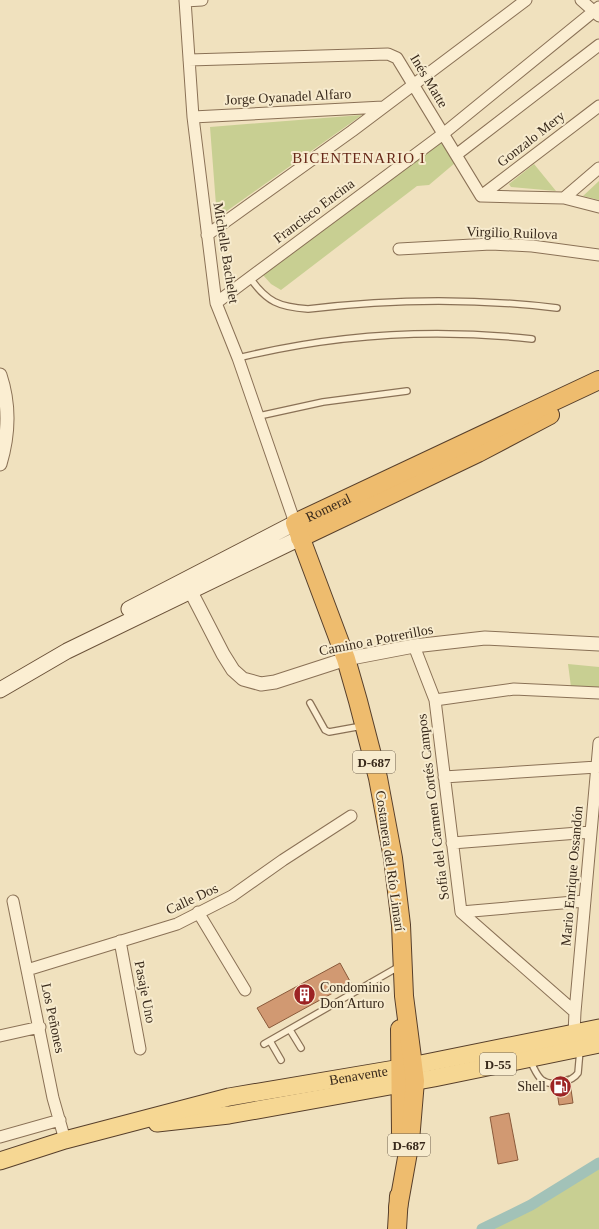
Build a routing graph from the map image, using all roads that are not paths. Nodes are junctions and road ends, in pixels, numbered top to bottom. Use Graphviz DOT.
graph roads {
  1 [pos="185,0"];
  2 [pos="202,0"];
  3 [pos="526,0"];
  4 [pos="581,0"];
  5 [pos="597,12"];
  6 [pos="599,45"];
  7 [pos="189,60"];
  8 [pos="413,84"];
  9 [pos="599,106"];
  10 [pos="383,107"];
  11 [pos="194,117"];
  12 [pos="443,134"];
  13 [pos="456,155"];
  14 [pos="599,168"];
  15 [pos="481,196"];
  16 [pos="564,198"];
  17 [pos="599,207"];
  18 [pos="207,235"];
  19 [pos="399,249"];
  20 [pos="599,255"];
  21 [pos="250,278"];
  22 [pos="216,303"];
  23 [pos="557,308"];
  24 [pos="532,339"];
  25 [pos="238,358"];
  26 [pos="0,375"];
  27 [pos="599,381"];
  28 [pos="407,391"];
  29 [pos="259,416"];
  30 [pos="0,464"];
  31 [pos="298,531"];
  32 [pos="190,590"];
  33 [pos="599,644"];
  34 [pos="414,646"];
  35 [pos="67,651"];
  36 [pos="346,659"];
  37 [pos="0,690"];
  38 [pos="599,693"];
  39 [pos="435,700"];
  40 [pos="310,702"];
  41 [pos="365,725"];
  42 [pos="599,744"];
  43 [pos="597,766"];
  44 [pos="444,777"];
  45 [pos="351,816"];
  46 [pos="591,832"];
  47 [pos="452,843"];
  48 [pos="13,901"];
  49 [pos="585,901"];
  50 [pos="198,912"];
  51 [pos="461,912"];
  52 [pos="120,941"];
  53 [pos="403,964"];
  54 [pos="27,970"];
  55 [pos="245,990"];
  56 [pos="575,1012"];
  57 [pos="40,1027"];
  58 [pos="599,1028"];
  59 [pos="290,1030"];
  60 [pos="0,1036"];
  61 [pos="577,1041"];
  62 [pos="599,1044"];
  63 [pos="301,1048"];
  64 [pos="140,1049"];
  65 [pos="529,1058"];
  66 [pos="281,1060"];
  67 [pos="408,1074"];
  68 [pos="60,1120"];
  69 [pos="0,1138"];
  70 [pos="65,1140"];
  71 [pos="0,1161"];
  72 [pos="397,1229"];
  1 -- 2 [label="street"];
  1 -- 7 [label="street, Michelle Bachelet"];
  3 -- 8 [label="street"];
  4 -- 5 [label="street"];
  5 -- 12 [label="street, Francisco Encina"];
  6 -- 13 [label="street"];
  7 -- 8 [label="street, Inés Matte"];
  7 -- 11 [label="street, Michelle Bachelet"];
  8 -- 10 [label="street"];
  8 -- 12 [label="street, Inés Matte"];
  9 -- 15 [label="street, Gonzalo Mery"];
  10 -- 11 [label="street, Jorge Oyanadel Alfaro"];
  10 -- 18 [label="street"];
  11 -- 18 [label="street, Michelle Bachelet"];
  12 -- 13 [label="street, Inés Matte"];
  12 -- 21 [label="street, Francisco Encina"];
  13 -- 15 [label="street, Inés Matte"];
  14 -- 16 [label="street"];
  15 -- 16 [label="street"];
  16 -- 17 [label="street"];
  18 -- 22 [label="street, Michelle Bachelet"];
  19 -- 20 [label="street, Virgilio Ruilova"];
  21 -- 22 [label="street, Francisco Encina"];
  21 -- 23 [label="lane"];
  22 -- 25 [label="street, Michelle Bachelet"];
  24 -- 25 [label="lane"];
  25 -- 29 [label="street, Michelle Bachelet"];
  26 -- 30 [label="street"];
  27 -- 31 [label="highway, Romeral"];
  28 -- 29 [label="lane"];
  29 -- 31 [label="street, Michelle Bachelet"];
  31 -- 32 [label="main road, Romeral"];
  31 -- 35 [label="main road, Romeral"];
  31 -- 36 [label="highway, Costanera del Río Limarí / D-687"];
  32 -- 35 [label="main road, Romeral"];
  32 -- 36 [label="street, Camino a Potrerillos"];
  33 -- 34 [label="street, Camino a Potrerillos"];
  34 -- 36 [label="street, Camino a Potrerillos"];
  34 -- 39 [label="street, Sofía del Carmen Cortés Campos"];
  35 -- 37 [label="main road, Romeral"];
  36 -- 41 [label="highway, Costanera del Río Limarí / D-687"];
  38 -- 39 [label="street"];
  39 -- 44 [label="street, Sofía del Carmen Cortés Campos"];
  40 -- 41 [label="lane"];
  41 -- 53 [label="highway, Costanera del Río Limarí / D-687"];
  42 -- 43 [label="street, Mario Enrique Ossandón"];
  43 -- 44 [label="street"];
  43 -- 46 [label="street, Mario Enrique Ossandón"];
  44 -- 47 [label="street, Sofía del Carmen Cortés Campos"];
  45 -- 50 [label="street, Calle Dos"];
  46 -- 47 [label="street"];
  46 -- 49 [label="street, Mario Enrique Ossandón"];
  47 -- 51 [label="street, Sofía del Carmen Cortés Campos"];
  48 -- 54 [label="street, Los Peñones"];
  49 -- 51 [label="street"];
  49 -- 56 [label="street, Mario Enrique Ossandón"];
  50 -- 52 [label="street, Calle Dos"];
  50 -- 55 [label="street"];
  51 -- 56 [label="street, Sofía del Carmen Cortés Campos"];
  52 -- 54 [label="street, Calle Dos"];
  52 -- 64 [label="street, Pasaje Uno"];
  53 -- 59 [label="lane"];
  53 -- 67 [label="highway, Costanera del Río Limarí / D-687"];
  54 -- 57 [label="street, Los Peñones"];
  56 -- 61 [label="street, Mario Enrique Ossandón"];
  57 -- 60 [label="street"];
  57 -- 68 [label="street, Los Peñones"];
  58 -- 61 [label="main road, Benavente / D-55"];
  59 -- 63 [label="lane"];
  59 -- 66 [label="lane"];
  61 -- 62 [label="main road, Benavente / D-55"];
  61 -- 65 [label="main road, Benavente / D-55"];
  61 -- 65 [label="lane"];
  61 -- 67 [label="main road, Benavente / D-55"];
  65 -- 67 [label="main road, Benavente / D-55"];
  67 -- 70 [label="main road, Benavente"];
  67 -- 72 [label="highway, Costanera del Río Limarí / D-687"];
  68 -- 69 [label="street"];
  68 -- 70 [label="street, Los Peñones"];
  70 -- 71 [label="main road, Benavente"];
}
